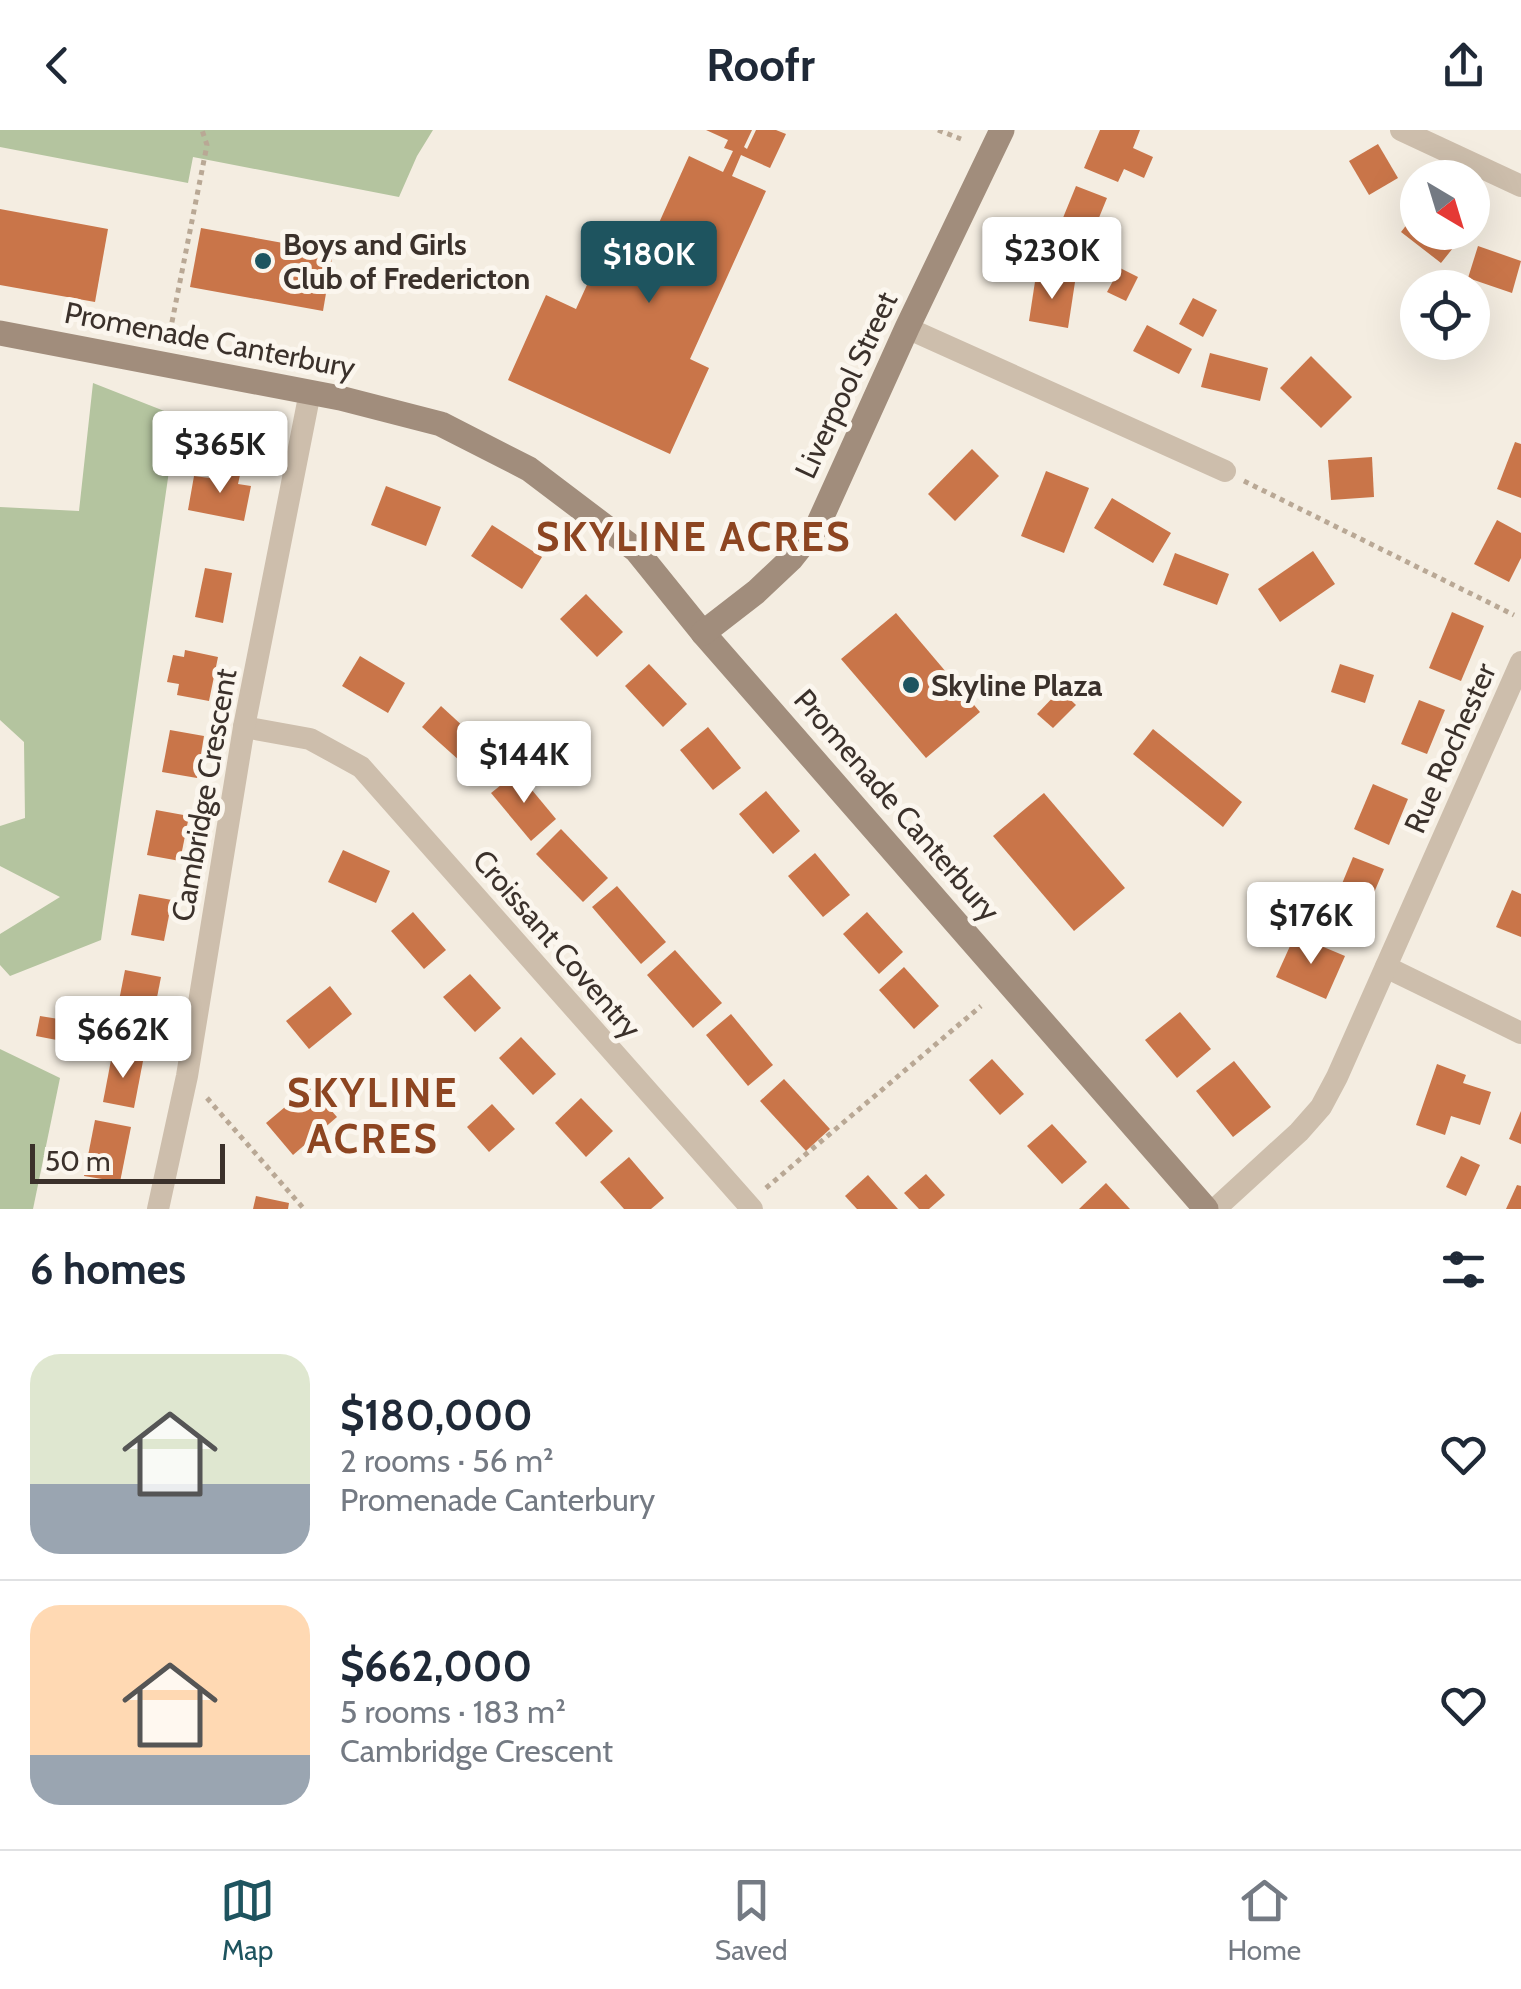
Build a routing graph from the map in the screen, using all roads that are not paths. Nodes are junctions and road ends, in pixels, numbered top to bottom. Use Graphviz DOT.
graph roads {
  1 [pos="1002,130"];
  2 [pos="1401,130"];
  3 [pos="1521,186"];
  4 [pos="907,328"];
  5 [pos="0,332"];
  6 [pos="310,392"];
  7 [pos="1225,472"];
  8 [pos="703,633"];
  9 [pos="1521,662"];
  10 [pos="244,728"];
  11 [pos="1386,967"];
  12 [pos="1521,1033"];
  13 [pos="754,1203"];
  14 [pos="158,1209"];
  15 [pos="1206,1209"];
  16 [pos="1216,1209"];
  1 -- 4 [label="street, Liverpool Street"];
  2 -- 3 [label="street"];
  4 -- 7 [label="street"];
  4 -- 8 [label="street, Liverpool Street"];
  5 -- 6 [label="street, Promenade Canterbury"];
  6 -- 8 [label="street, Promenade Canterbury"];
  6 -- 10 [label="street, Cambridge Crescent"];
  8 -- 15 [label="street, Promenade Canterbury"];
  9 -- 11 [label="street, Rue Rochester"];
  10 -- 13 [label="street, Croissant Coventry"];
  10 -- 14 [label="street, Cambridge Crescent"];
  11 -- 12 [label="street"];
  11 -- 16 [label="street, Rue Rochester"];
}
